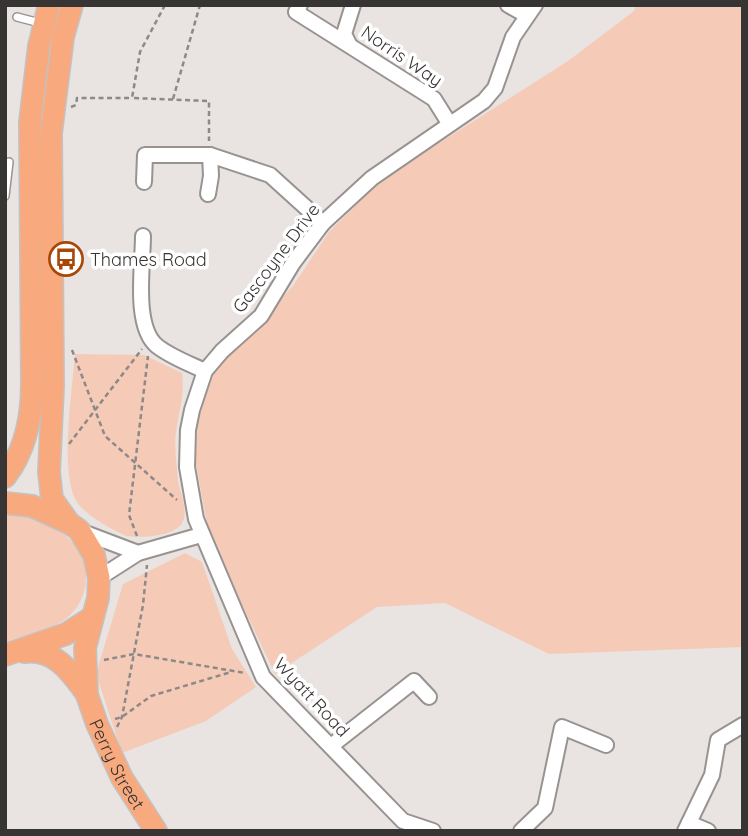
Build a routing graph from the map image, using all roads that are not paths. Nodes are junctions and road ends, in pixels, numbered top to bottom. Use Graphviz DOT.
graph roads {
  1 [pos="72,5"];
  2 [pos="300,5"];
  3 [pos="353,5"];
  4 [pos="508,5"];
  5 [pos="531,10"];
  6 [pos="47,15"];
  7 [pos="17,17"];
  8 [pos="349,44"];
  9 [pos="449,123"];
  10 [pos="211,155"];
  11 [pos="14,163"];
  12 [pos="144,182"];
  13 [pos="208,194"];
  14 [pos="5,196"];
  15 [pos="323,223"];
  16 [pos="143,236"];
  17 [pos="205,371"];
  18 [pos="5,477"];
  19 [pos="5,503"];
  20 [pos="74,527"];
  21 [pos="201,535"];
  22 [pos="141,552"];
  23 [pos="99,578"];
  24 [pos="91,618"];
  25 [pos="9,654"];
  26 [pos="87,695"];
  27 [pos="429,697"];
  28 [pos="743,725"];
  29 [pos="606,745"];
  30 [pos="331,746"];
  31 [pos="399,826"];
  32 [pos="687,827"];
  33 [pos="156,831"];
  34 [pos="433,831"];
  35 [pos="522,831"];
  36 [pos="708,831"];
  1 -- 20 [label="main road"];
  2 -- 8 [label="street, Norris Way"];
  3 -- 8 [label="street"];
  4 -- 5 [label="street"];
  5 -- 9 [label="street, Gascoyne Drive"];
  6 -- 7 [label="lane"];
  6 -- 11 [label="main road"];
  8 -- 9 [label="street, Norris Way"];
  9 -- 15 [label="street, Gascoyne Drive"];
  10 -- 12 [label="street"];
  10 -- 13 [label="street"];
  10 -- 15 [label="street"];
  11 -- 14 [label="lane"];
  11 -- 18 [label="main road"];
  15 -- 17 [label="street, Gascoyne Drive"];
  16 -- 17 [label="street"];
  17 -- 21 [label="street, Gascoyne Drive"];
  19 -- 20 [label="main road"];
  20 -- 22 [label="street"];
  20 -- 23 [label="main road"];
  21 -- 22 [label="street"];
  21 -- 30 [label="street, Wyatt Road"];
  22 -- 23 [label="street"];
  23 -- 24 [label="main road"];
  24 -- 25 [label="main road"];
  24 -- 26 [label="main road, Perry Street"];
  25 -- 26 [label="main road, Perry Street"];
  26 -- 33 [label="main road, Perry Street"];
  27 -- 30 [label="street"];
  28 -- 32 [label="street"];
  29 -- 35 [label="street"];
  30 -- 31 [label="street, Wyatt Road"];
  31 -- 34 [label="street, Wyatt Road"];
  32 -- 36 [label="street"];
}
